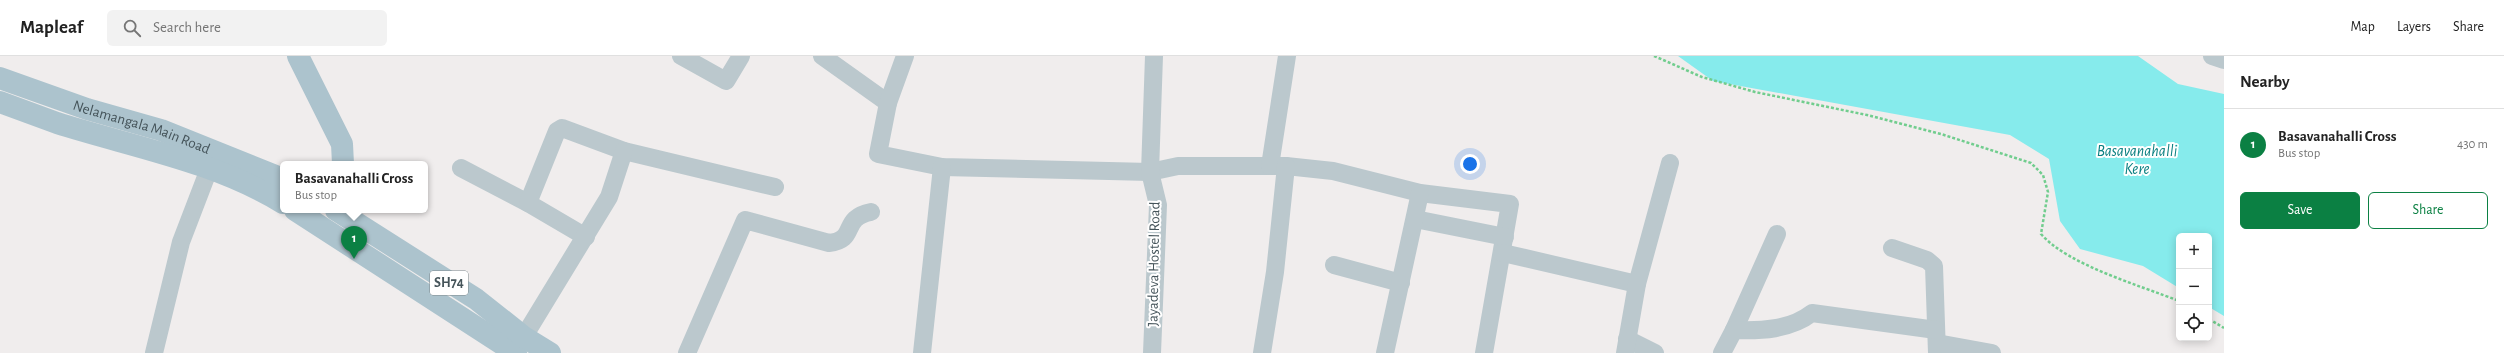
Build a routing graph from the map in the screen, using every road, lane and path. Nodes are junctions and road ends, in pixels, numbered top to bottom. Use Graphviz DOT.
graph roads {
  1 [pos="298,56"];
  2 [pos="681,56"];
  3 [pos="741,56"];
  4 [pos="822,56"];
  5 [pos="905,56"];
  6 [pos="1154,56"];
  7 [pos="1287,56"];
  8 [pos="1654,56"];
  9 [pos="2212,56"];
  10 [pos="2224,60"];
  11 [pos="0,78"];
  12 [pos="0,102"];
  13 [pos="888,103"];
  14 [pos="624,151"];
  15 [pos="343,161"];
  16 [pos="1670,163"];
  17 [pos="1278,166"];
  18 [pos="942,167"];
  19 [pos="461,168"];
  20 [pos="209,169"];
  21 [pos="1150,172"];
  22 [pos="280,178"];
  23 [pos="775,187"];
  24 [pos="1420,193"];
  25 [pos="280,201"];
  26 [pos="528,203"];
  27 [pos="872,212"];
  28 [pos="300,213"];
  29 [pos="342,213"];
  30 [pos="344,213"];
  31 [pos="1415,219"];
  32 [pos="1777,234"];
  33 [pos="586,237"];
  34 [pos="342,239"];
  35 [pos="1504,245"];
  36 [pos="1892,248"];
  37 [pos="1334,265"];
  38 [pos="1401,283"];
  39 [pos="1637,284"];
  40 [pos="2176,300"];
  41 [pos="2212,321"];
  42 [pos="2224,328"];
  43 [pos="1734,330"];
  44 [pos="1937,342"];
  45 [pos="1626,346"];
  46 [pos="518,347"];
  47 [pos="154,353"];
  48 [pos="550,353"];
  49 [pos="687,353"];
  50 [pos="922,353"];
  51 [pos="1152,353"];
  52 [pos="1262,353"];
  53 [pos="1385,353"];
  54 [pos="1484,353"];
  55 [pos="1655,353"];
  56 [pos="1722,353"];
  57 [pos="1992,353"];
  1 -- 15 [label="main road"];
  2 -- 3 [label="street"];
  4 -- 13 [label="street"];
  5 -- 13 [label="street"];
  6 -- 21 [label="street, Jayadeva Hostel Road"];
  7 -- 17 [label="street"];
  8 -- 40 [label="path"];
  9 -- 10 [label="street"];
  11 -- 22 [label="main road, Nelamangala Main Road"];
  12 -- 20 [label="main road"];
  13 -- 18 [label="street"];
  14 -- 23 [label="street"];
  14 -- 26 [label="street"];
  14 -- 33 [label="street"];
  16 -- 39 [label="street"];
  17 -- 21 [label="street"];
  17 -- 24 [label="street"];
  17 -- 52 [label="street"];
  18 -- 21 [label="street"];
  18 -- 50 [label="street"];
  19 -- 26 [label="street"];
  20 -- 25 [label="main road"];
  20 -- 47 [label="street"];
  21 -- 51 [label="street, Jayadeva Hostel Road"];
  24 -- 31 [label="street"];
  24 -- 35 [label="street"];
  26 -- 33 [label="street"];
  27 -- 49 [label="street"];
  28 -- 34 [label="main road"];
  29 -- 34 [label="main road, SH74"];
  30 -- 46 [label="main road, SH74"];
  31 -- 35 [label="street"];
  31 -- 38 [label="street"];
  32 -- 43 [label="street"];
  33 -- 46 [label="street"];
  34 -- 46 [label="main road, SH74"];
  35 -- 39 [label="street"];
  35 -- 54 [label="street"];
  36 -- 44 [label="street"];
  37 -- 38 [label="street"];
  38 -- 53 [label="street"];
  39 -- 45 [label="street"];
  41 -- 42 [label="path"];
  43 -- 44 [label="street"];
  43 -- 56 [label="street"];
  44 -- 57 [label="street"];
  45 -- 55 [label="street"];
  46 -- 48 [label="main road, SH74"];
}
